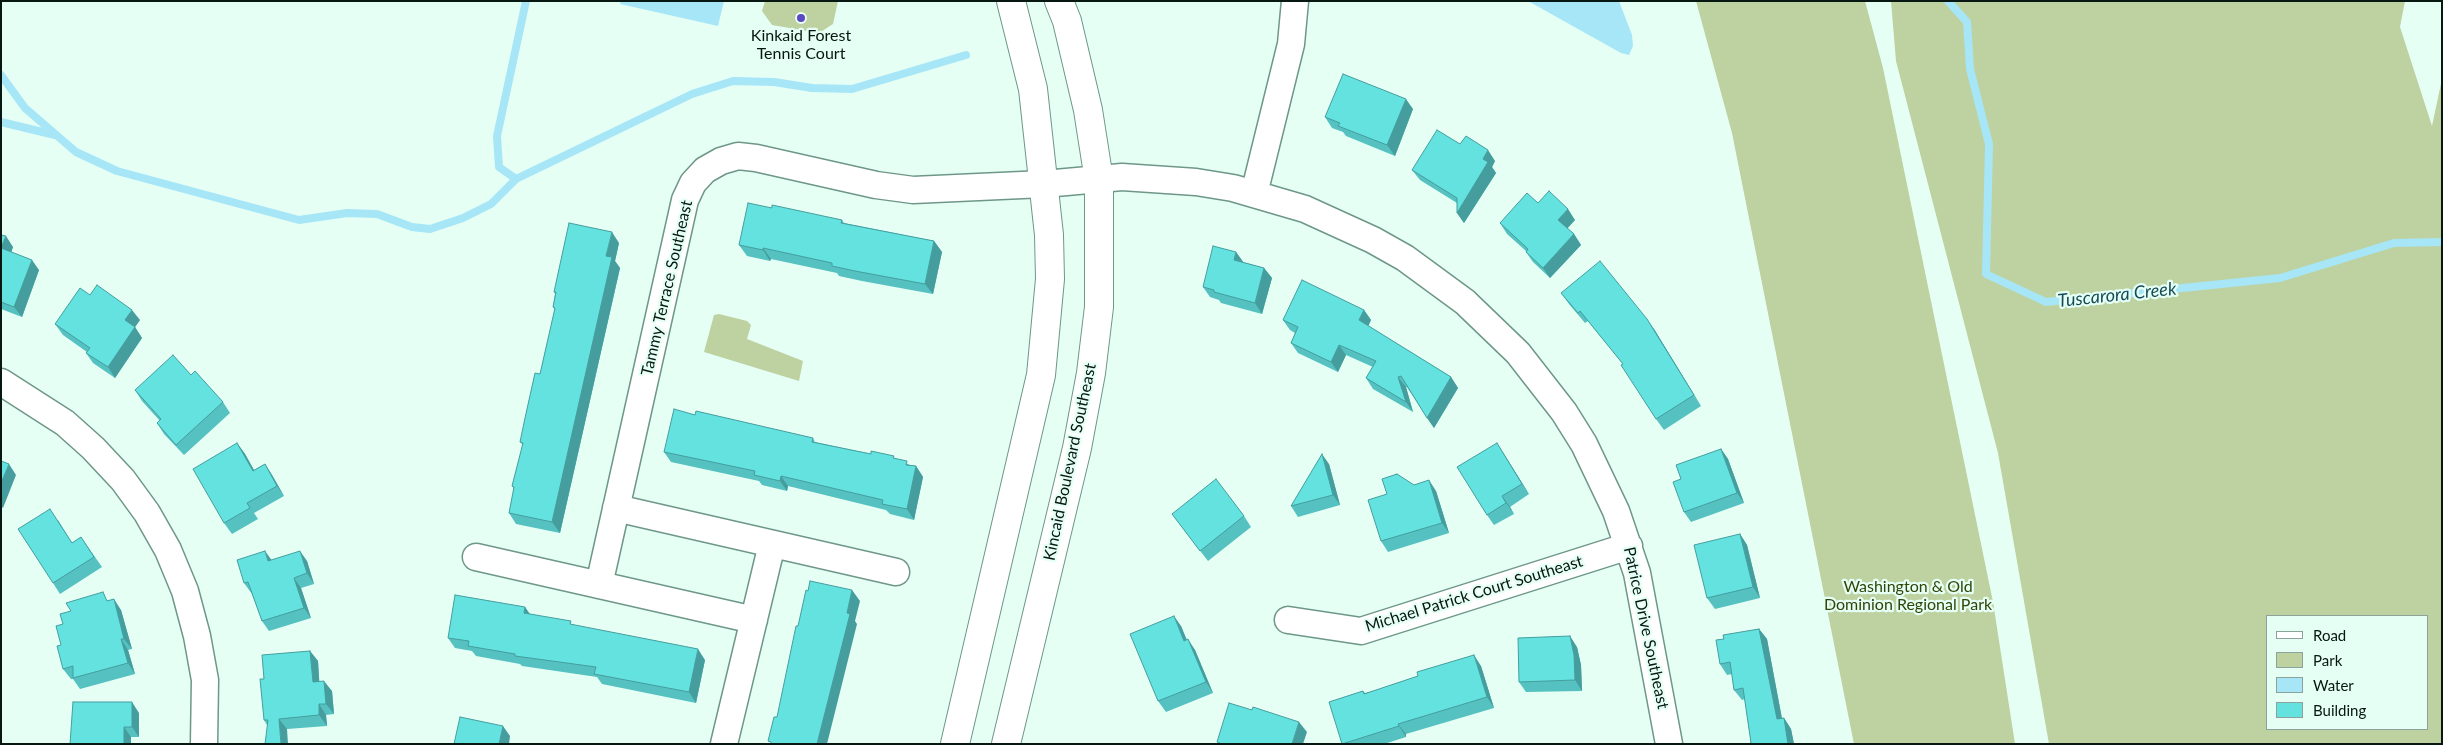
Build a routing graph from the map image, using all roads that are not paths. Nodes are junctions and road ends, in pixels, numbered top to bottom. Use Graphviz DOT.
graph roads {
  1 [pos="1011,1"];
  2 [pos="1059,1"];
  3 [pos="1295,1"];
  4 [pos="1099,180"];
  5 [pos="1044,184"];
  6 [pos="1254,194"];
  7 [pos="1,382"];
  8 [pos="616,508"];
  9 [pos="772,544"];
  10 [pos="1629,546"];
  11 [pos="476,557"];
  12 [pos="896,572"];
  13 [pos="599,585"];
  14 [pos="754,620"];
  15 [pos="1288,620"];
  16 [pos="204,744"];
  17 [pos="724,744"];
  18 [pos="956,744"];
  19 [pos="1006,744"];
  20 [pos="1669,744"];
  1 -- 5 [label="street"];
  2 -- 4 [label="street, Kincaid Boulevard Southeast"];
  3 -- 6 [label="street"];
  4 -- 5 [label="street, Tammy Terrace Southeast"];
  4 -- 6 [label="street, Patrice Drive Southeast"];
  4 -- 19 [label="street, Kincaid Boulevard Southeast"];
  5 -- 8 [label="street, Tammy Terrace Southeast"];
  5 -- 18 [label="street"];
  6 -- 10 [label="street, Patrice Drive Southeast"];
  7 -- 16 [label="street"];
  8 -- 9 [label="street"];
  8 -- 13 [label="street, Tammy Terrace Southeast"];
  9 -- 12 [label="street"];
  9 -- 14 [label="street"];
  10 -- 15 [label="street, Michael Patrick Court Southeast"];
  10 -- 20 [label="street, Patrice Drive Southeast"];
  11 -- 13 [label="street"];
  13 -- 14 [label="street"];
  14 -- 17 [label="street"];
}
